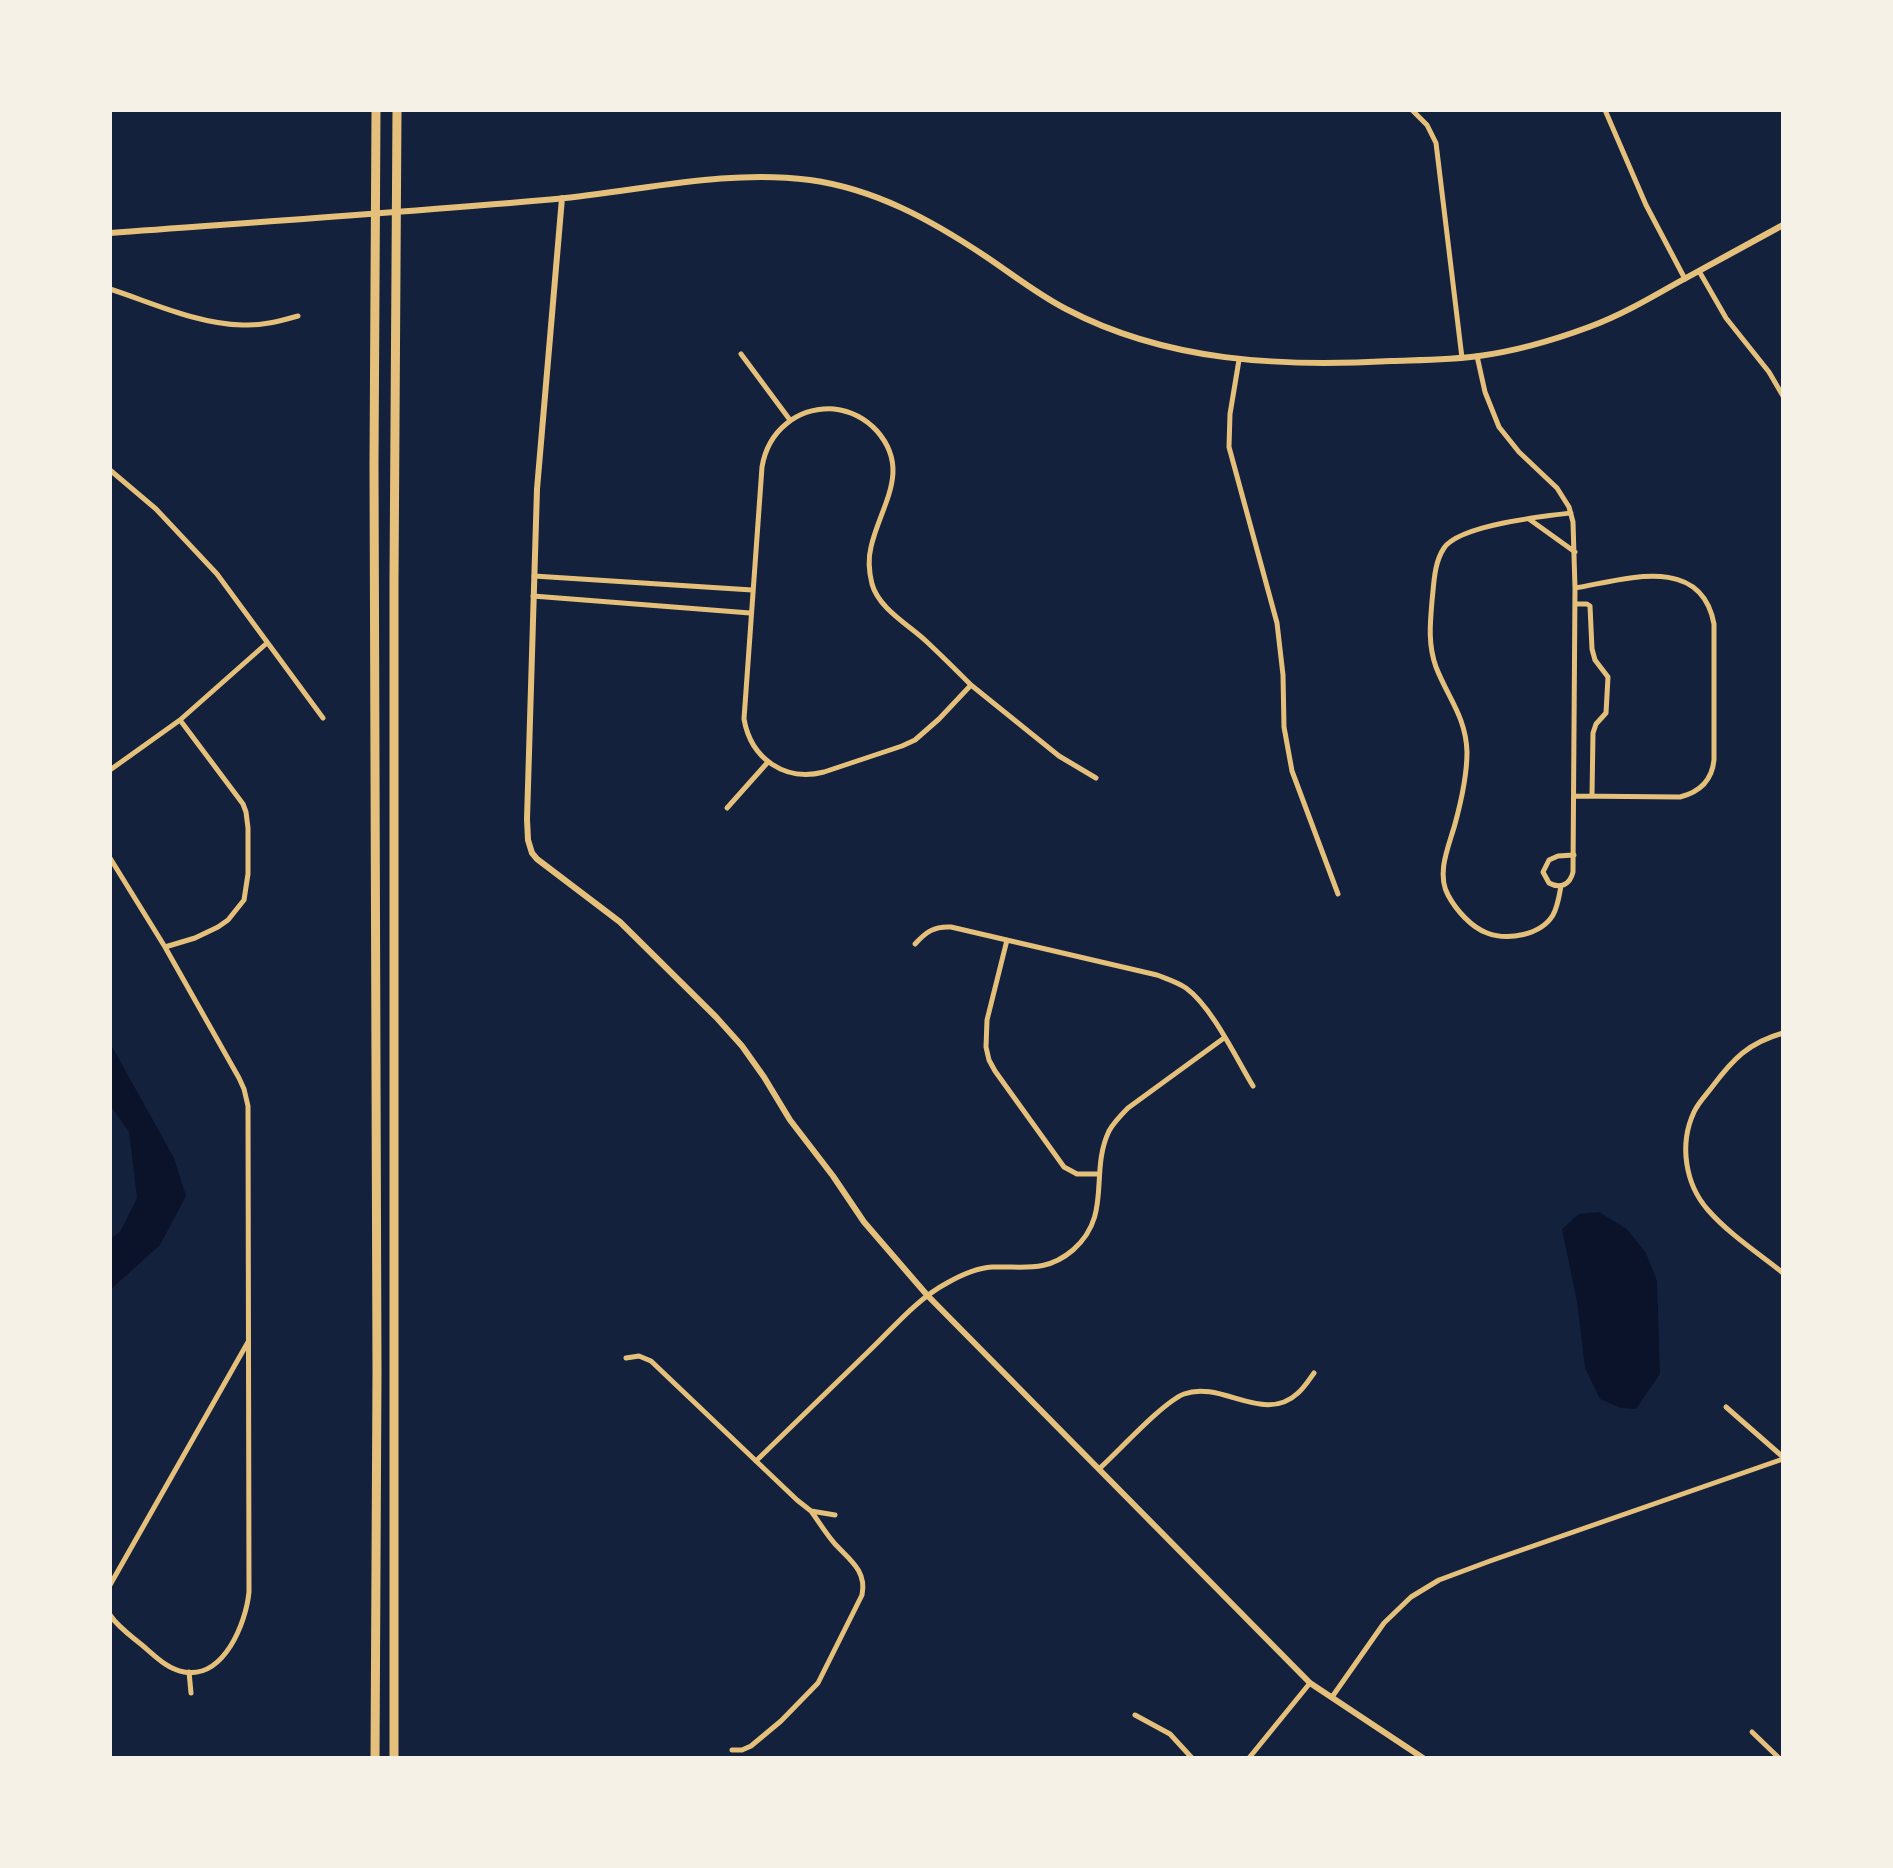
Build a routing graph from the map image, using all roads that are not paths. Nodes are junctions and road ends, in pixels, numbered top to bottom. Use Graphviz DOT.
graph roads {
  1 [pos="376,110"];
  2 [pos="397,110"];
  3 [pos="1412,110"];
  4 [pos="1605,110"];
  5 [pos="562,198"];
  6 [pos="1783,225"];
  7 [pos="110,233"];
  8 [pos="1699,271"];
  9 [pos="1685,279"];
  10 [pos="110,289"];
  11 [pos="298,316"];
  12 [pos="741,354"];
  13 [pos="1477,356"];
  14 [pos="1462,358"];
  15 [pos="1239,360"];
  16 [pos="1783,396"];
  17 [pos="790,420"];
  18 [pos="110,470"];
  19 [pos="1571,513"];
  20 [pos="1528,519"];
  21 [pos="1575,552"];
  22 [pos="534,576"];
  23 [pos="1575,588"];
  24 [pos="752,590"];
  25 [pos="533,596"];
  26 [pos="1575,604"];
  27 [pos="750,613"];
  28 [pos="267,643"];
  29 [pos="971,685"];
  30 [pos="323,718"];
  31 [pos="180,720"];
  32 [pos="768,762"];
  33 [pos="110,770"];
  34 [pos="1096,778"];
  35 [pos="1574,796"];
  36 [pos="1592,796"];
  37 [pos="727,808"];
  38 [pos="1574,855"];
  39 [pos="110,858"];
  40 [pos="1561,886"];
  41 [pos="1338,894"];
  42 [pos="1007,940"];
  43 [pos="915,944"];
  44 [pos="165,947"];
  45 [pos="1783,1033"];
  46 [pos="1224,1038"];
  47 [pos="1253,1086"];
  48 [pos="1099,1174"];
  49 [pos="1783,1273"];
  50 [pos="927,1295"];
  51 [pos="249,1341"];
  52 [pos="626,1358"];
  53 [pos="1314,1373"];
  54 [pos="1726,1407"];
  55 [pos="1783,1458"];
  56 [pos="756,1461"];
  57 [pos="1099,1469"];
  58 [pos="811,1511"];
  59 [pos="835,1515"];
  60 [pos="110,1585"];
  61 [pos="110,1615"];
  62 [pos="189,1672"];
  63 [pos="1310,1683"];
  64 [pos="191,1693"];
  65 [pos="1332,1697"];
  66 [pos="1135,1715"];
  67 [pos="1752,1732"];
  68 [pos="732,1750"];
  69 [pos="375,1758"];
  70 [pos="394,1758"];
  71 [pos="1192,1758"];
  72 [pos="1249,1758"];
  73 [pos="1423,1758"];
  74 [pos="1779,1758"];
  1 -- 69 [label="highway"];
  2 -- 70 [label="highway"];
  3 -- 14 [label="street"];
  4 -- 9 [label="street"];
  5 -- 7 [label="street"];
  5 -- 15 [label="street"];
  5 -- 22 [label="street"];
  6 -- 8 [label="street"];
  8 -- 9 [label="street"];
  8 -- 16 [label="street"];
  9 -- 13 [label="street"];
  10 -- 11 [label="street"];
  12 -- 17 [label="street"];
  13 -- 14 [label="street"];
  13 -- 19 [label="street"];
  14 -- 15 [label="street"];
  15 -- 41 [label="street"];
  17 -- 24 [label="street"];
  17 -- 29 [label="street"];
  18 -- 28 [label="street"];
  19 -- 20 [label="street"];
  19 -- 21 [label="street"];
  20 -- 21 [label="street"];
  20 -- 40 [label="street"];
  21 -- 23 [label="street"];
  22 -- 24 [label="street"];
  22 -- 25 [label="street"];
  23 -- 26 [label="street"];
  23 -- 36 [label="street"];
  24 -- 27 [label="street"];
  25 -- 27 [label="street"];
  25 -- 50 [label="street"];
  26 -- 35 [label="street"];
  26 -- 36 [label="street"];
  27 -- 32 [label="street"];
  28 -- 30 [label="street"];
  28 -- 31 [label="street"];
  29 -- 32 [label="street"];
  29 -- 34 [label="street"];
  31 -- 33 [label="street"];
  31 -- 44 [label="street"];
  32 -- 37 [label="street"];
  35 -- 36 [label="street"];
  35 -- 38 [label="street"];
  38 -- 40 [label="street"];
  38 -- 40 [label="street"];
  39 -- 44 [label="street"];
  42 -- 43 [label="street"];
  42 -- 46 [label="street"];
  42 -- 48 [label="street"];
  44 -- 51 [label="street"];
  45 -- 49 [label="street"];
  46 -- 47 [label="street"];
  46 -- 48 [label="street"];
  48 -- 50 [label="street"];
  50 -- 56 [label="street"];
  50 -- 57 [label="street"];
  51 -- 60 [label="street"];
  51 -- 62 [label="street"];
  52 -- 56 [label="street"];
  53 -- 57 [label="street"];
  54 -- 55 [label="street"];
  55 -- 65 [label="street"];
  56 -- 58 [label="street"];
  57 -- 63 [label="street"];
  58 -- 59 [label="street"];
  58 -- 68 [label="street"];
  61 -- 62 [label="street"];
  62 -- 64 [label="street"];
  63 -- 65 [label="street"];
  63 -- 72 [label="street"];
  65 -- 73 [label="street"];
  66 -- 71 [label="street"];
  67 -- 74 [label="street"];
}
